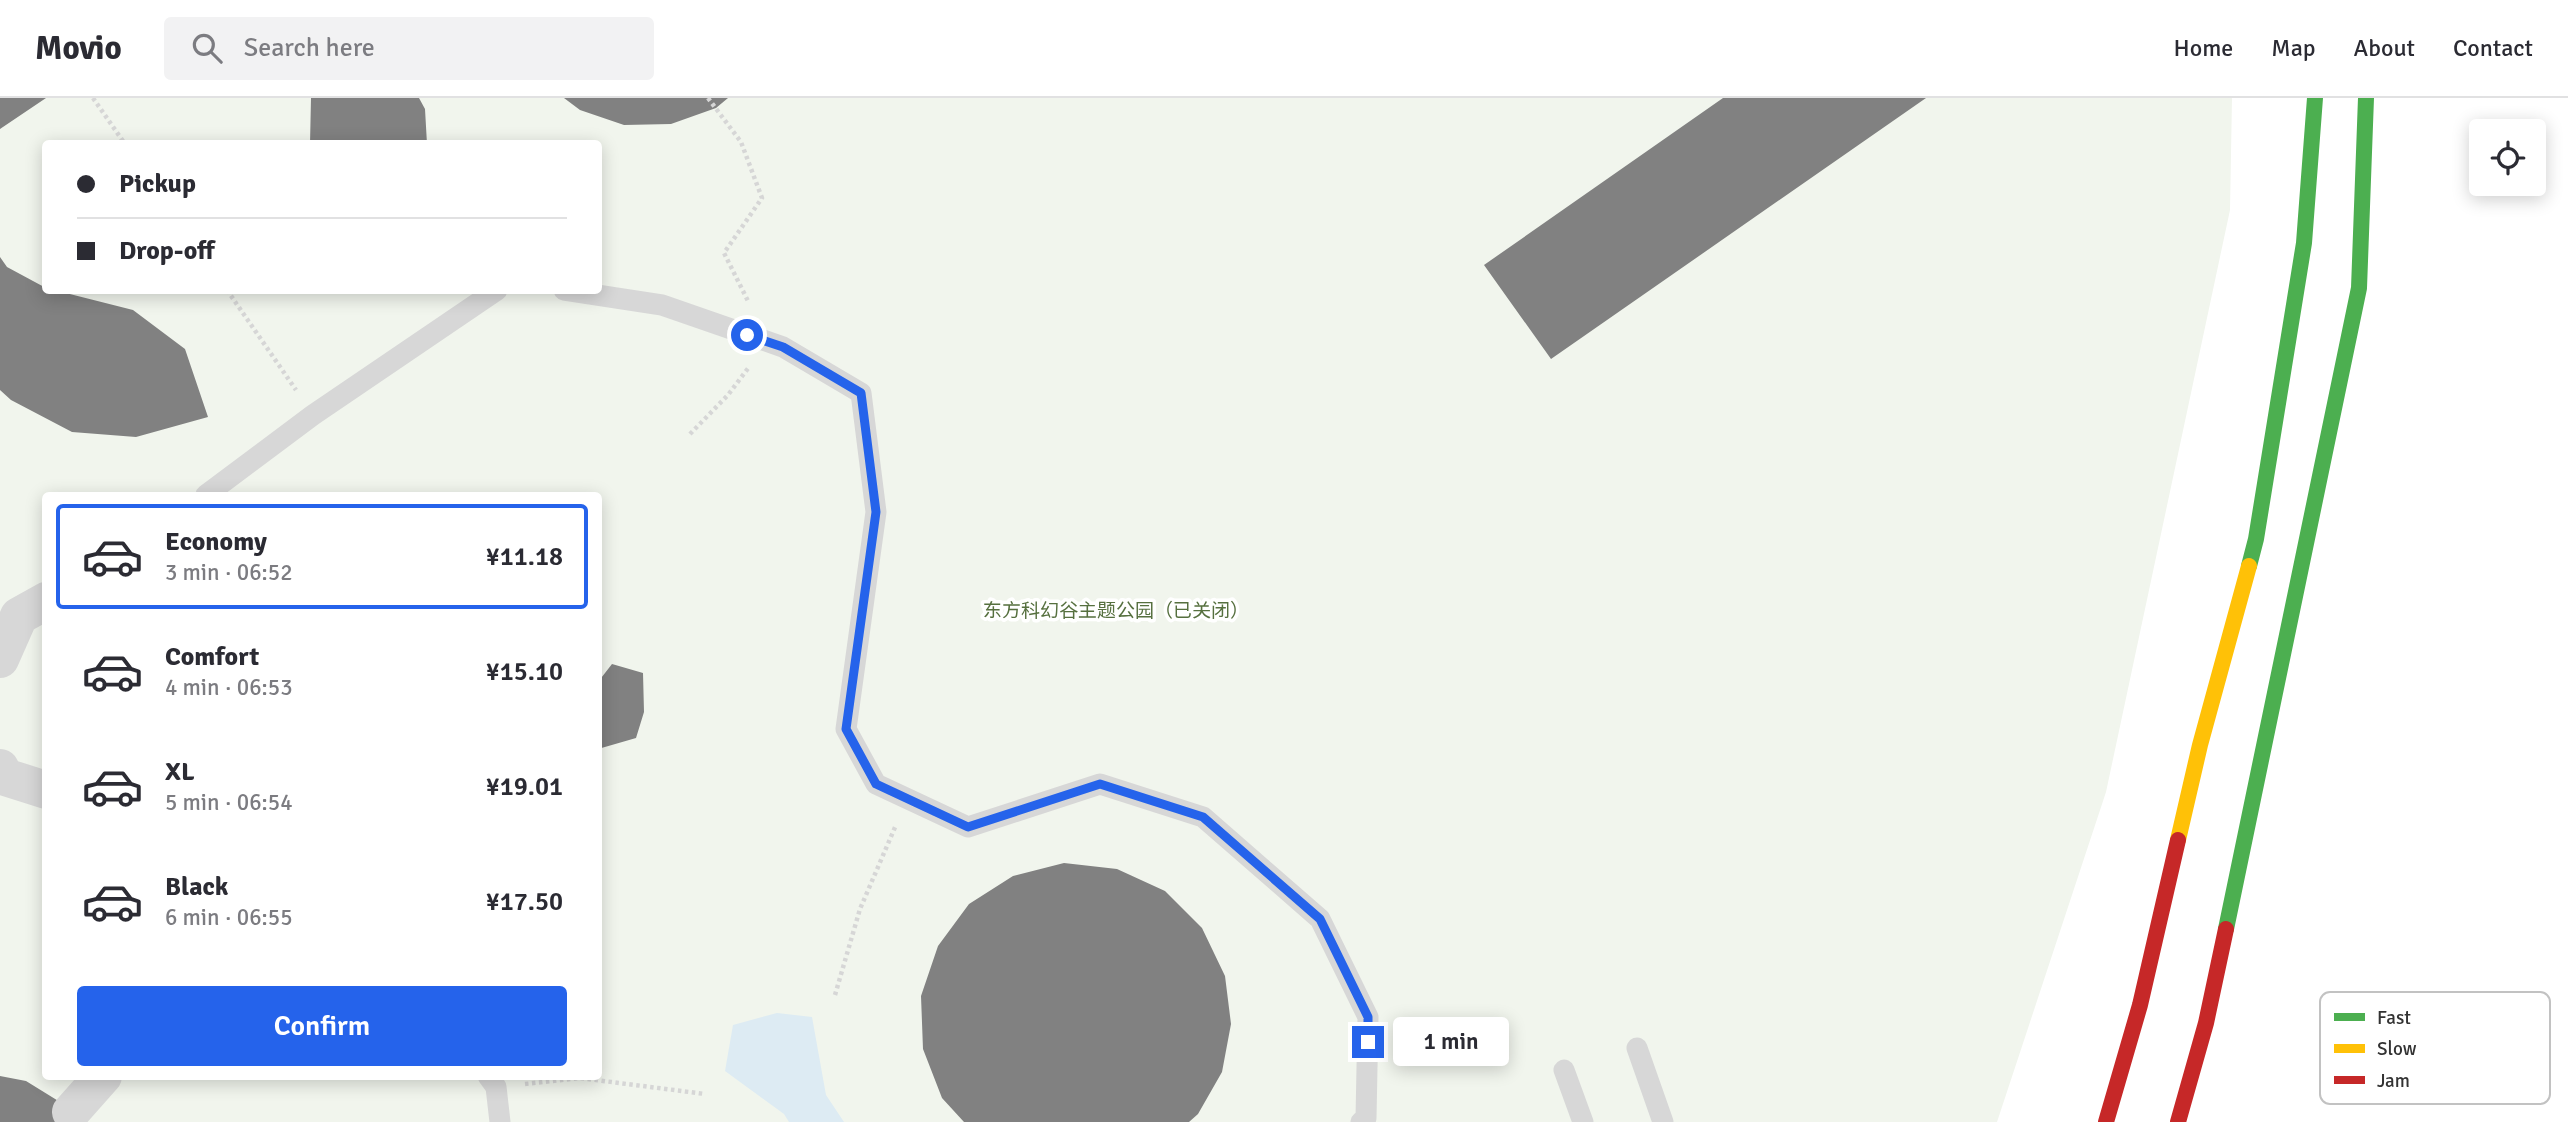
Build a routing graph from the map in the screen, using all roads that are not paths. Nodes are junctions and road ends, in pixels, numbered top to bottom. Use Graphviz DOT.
graph roads {
  1 [pos="2315,98"];
  2 [pos="2366,98"];
  3 [pos="491,294"];
  4 [pos="588,294"];
  5 [pos="210,492"];
  6 [pos="42,603"];
  7 [pos="0,659"];
  8 [pos="0,768"];
  9 [pos="42,789"];
  10 [pos="1637,1048"];
  11 [pos="1564,1070"];
  12 [pos="99,1080"];
  13 [pos="492,1082"];
  14 [pos="71,1112"];
  15 [pos="500,1122"];
  16 [pos="1361,1122"];
  17 [pos="1583,1122"];
  18 [pos="1663,1122"];
  19 [pos="2105,1122"];
  20 [pos="2178,1122"];
  1 -- 19 [label="street"];
  2 -- 20 [label="street"];
  3 -- 5 [label="lane"];
  4 -- 16 [label="lane"];
  6 -- 7 [label="street"];
  8 -- 9 [label="street"];
  10 -- 18 [label="lane"];
  11 -- 17 [label="lane"];
  12 -- 14 [label="street"];
  13 -- 15 [label="lane"];
}
